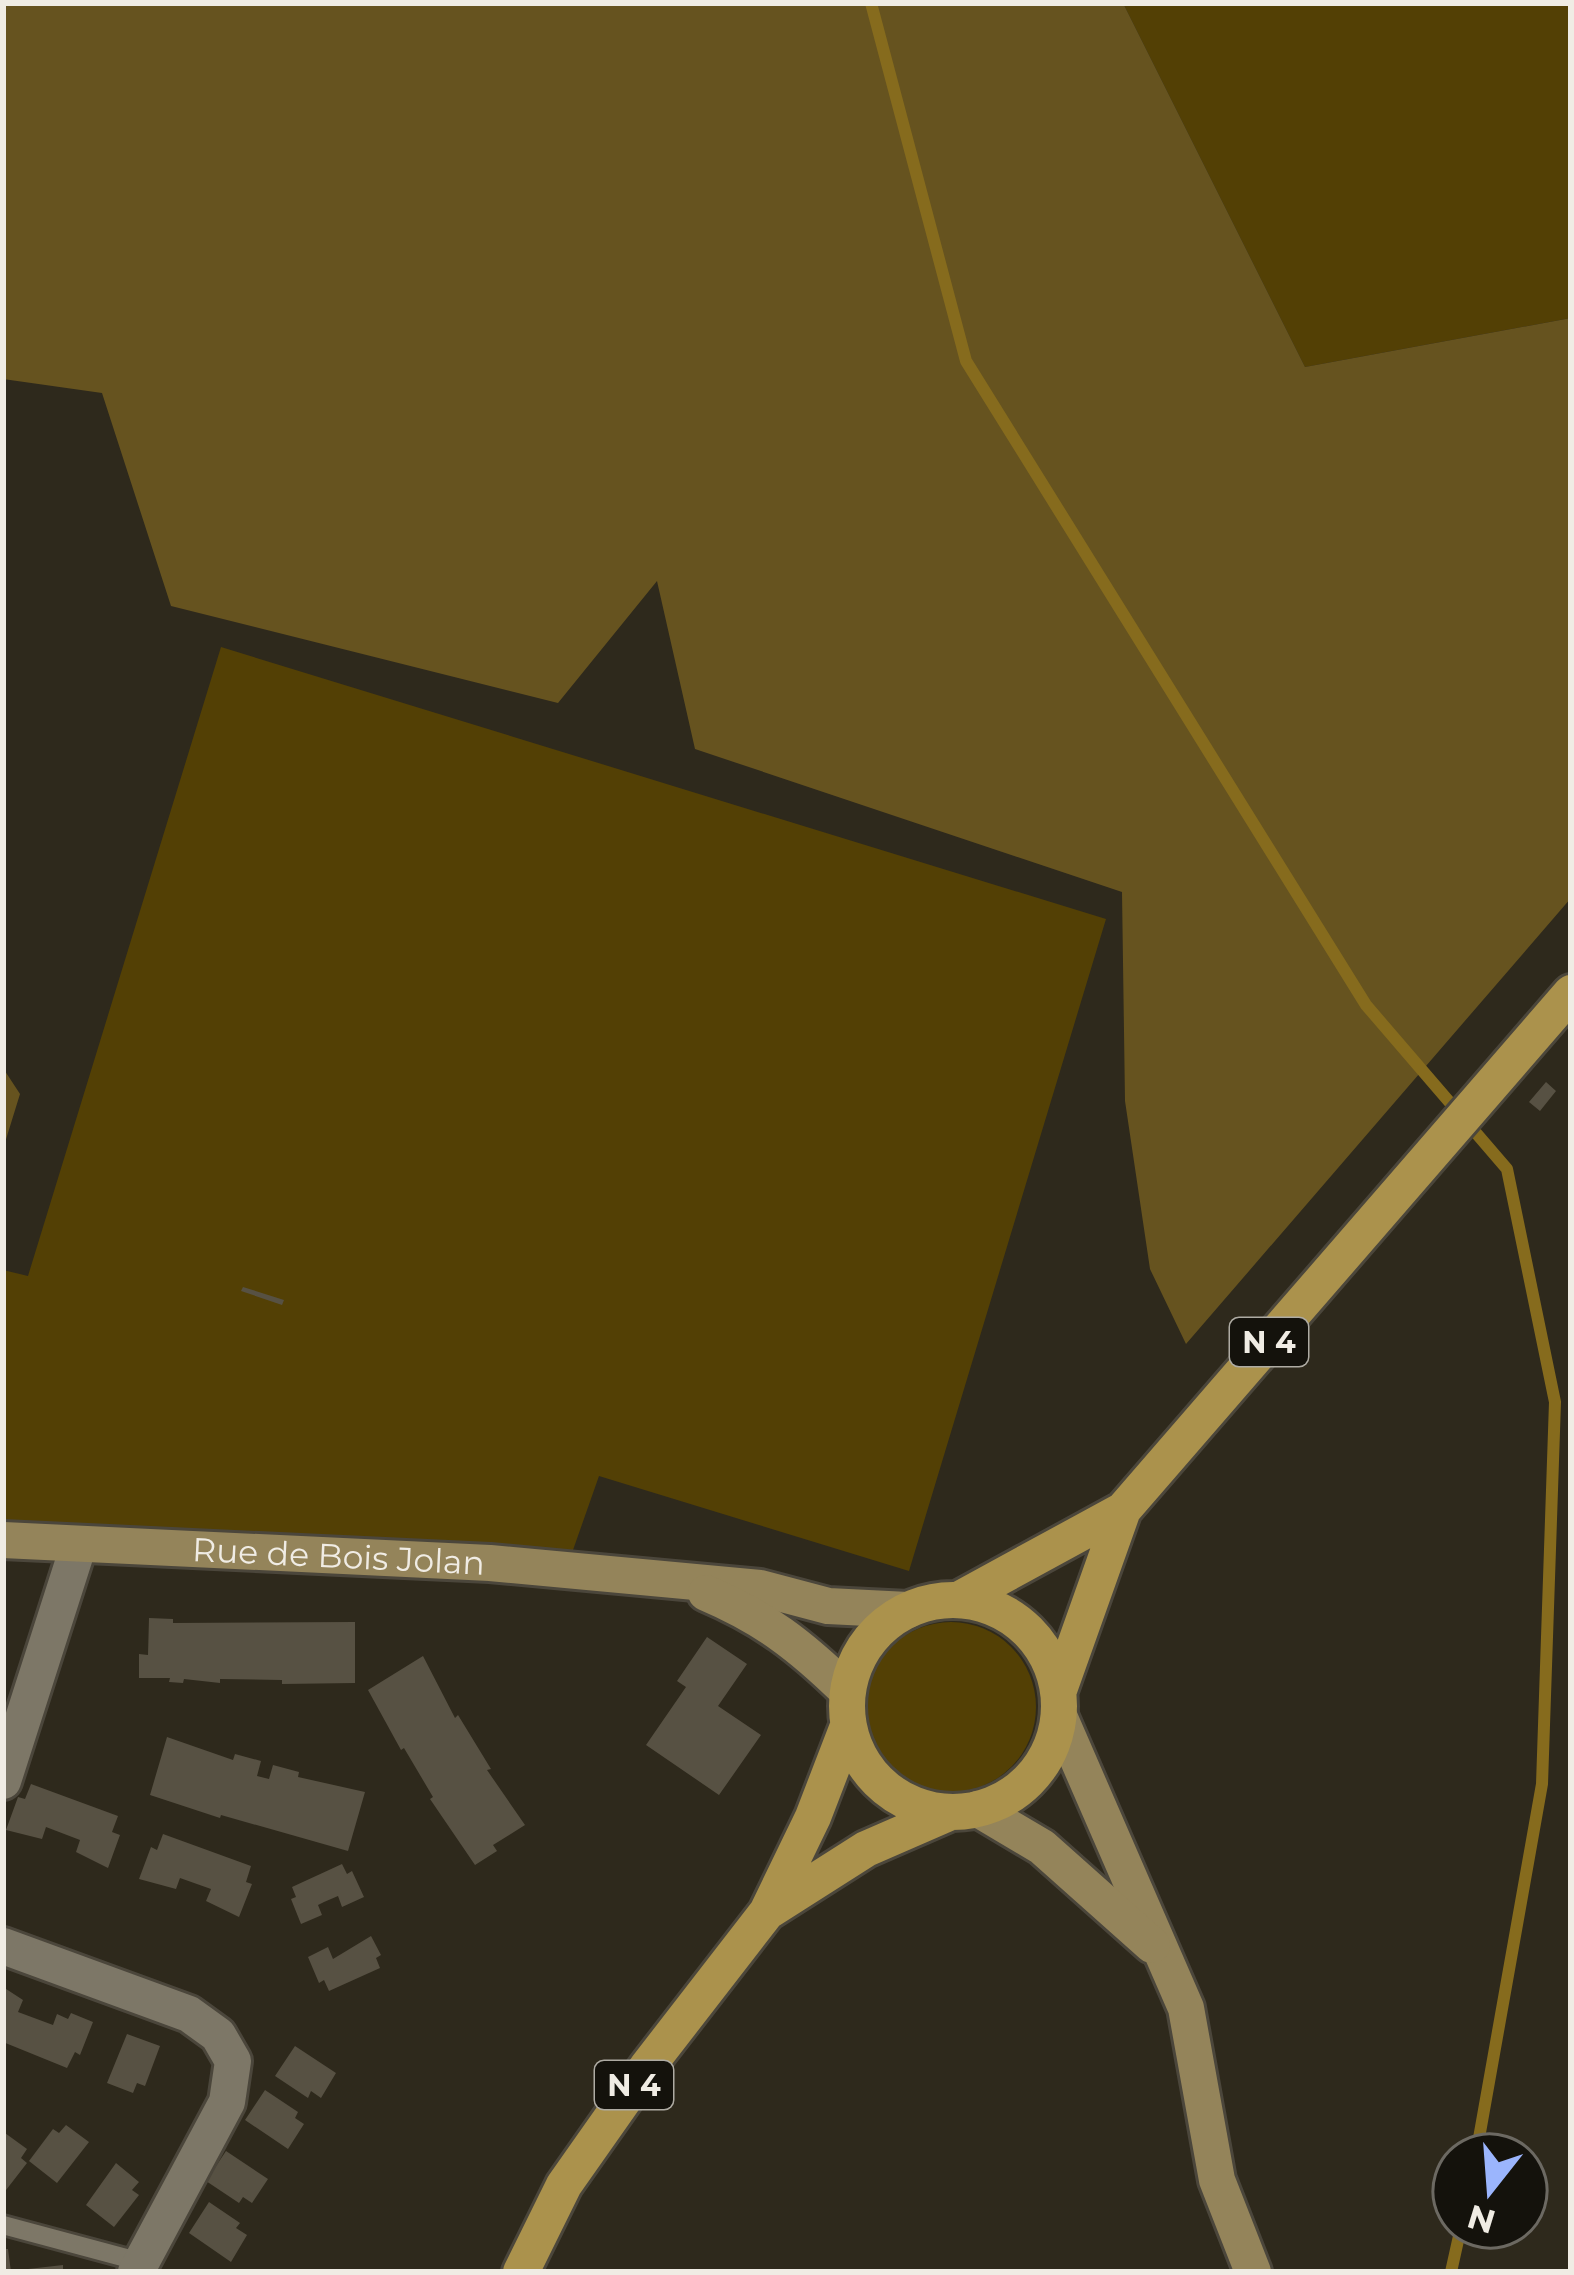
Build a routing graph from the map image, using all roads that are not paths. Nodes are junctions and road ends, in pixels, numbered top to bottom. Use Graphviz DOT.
graph roads {
  1 [pos="1561,1005"];
  2 [pos="1123,1510"];
  3 [pos="3,1540"];
  4 [pos="79,1544"];
  5 [pos="674,1581"];
  6 [pos="958,1600"];
  7 [pos="908,1610"];
  8 [pos="1059,1703"];
  9 [pos="847,1708"];
  10 [pos="3,1781"];
  11 [pos="964,1810"];
  12 [pos="767,1912"];
  13 [pos="3,1946"];
  14 [pos="1164,1955"];
  15 [pos="3,2225"];
  16 [pos="139,2267"];
  17 [pos="521,2272"];
  18 [pos="1253,2272"];
  1 -- 2 [label="main road, N 4"];
  2 -- 6 [label="main road, N 4"];
  2 -- 8 [label="main road, N 4"];
  3 -- 4 [label="street, Rue de Bois Jolan"];
  4 -- 5 [label="street, Rue de Bois Jolan"];
  4 -- 10 [label="street"];
  5 -- 7 [label="street, Rue de Bois Jolan"];
  5 -- 9 [label="street, Rue de Bois Jolan"];
  6 -- 7 [label="main road"];
  6 -- 8 [label="main road"];
  7 -- 9 [label="main road"];
  8 -- 11 [label="main road"];
  8 -- 14 [label="street"];
  9 -- 11 [label="main road"];
  9 -- 12 [label="main road, N 4"];
  11 -- 12 [label="main road, N 4"];
  11 -- 14 [label="street"];
  12 -- 17 [label="main road, N 4"];
  13 -- 16 [label="street"];
  14 -- 18 [label="street"];
  15 -- 16 [label="lane"];
}
